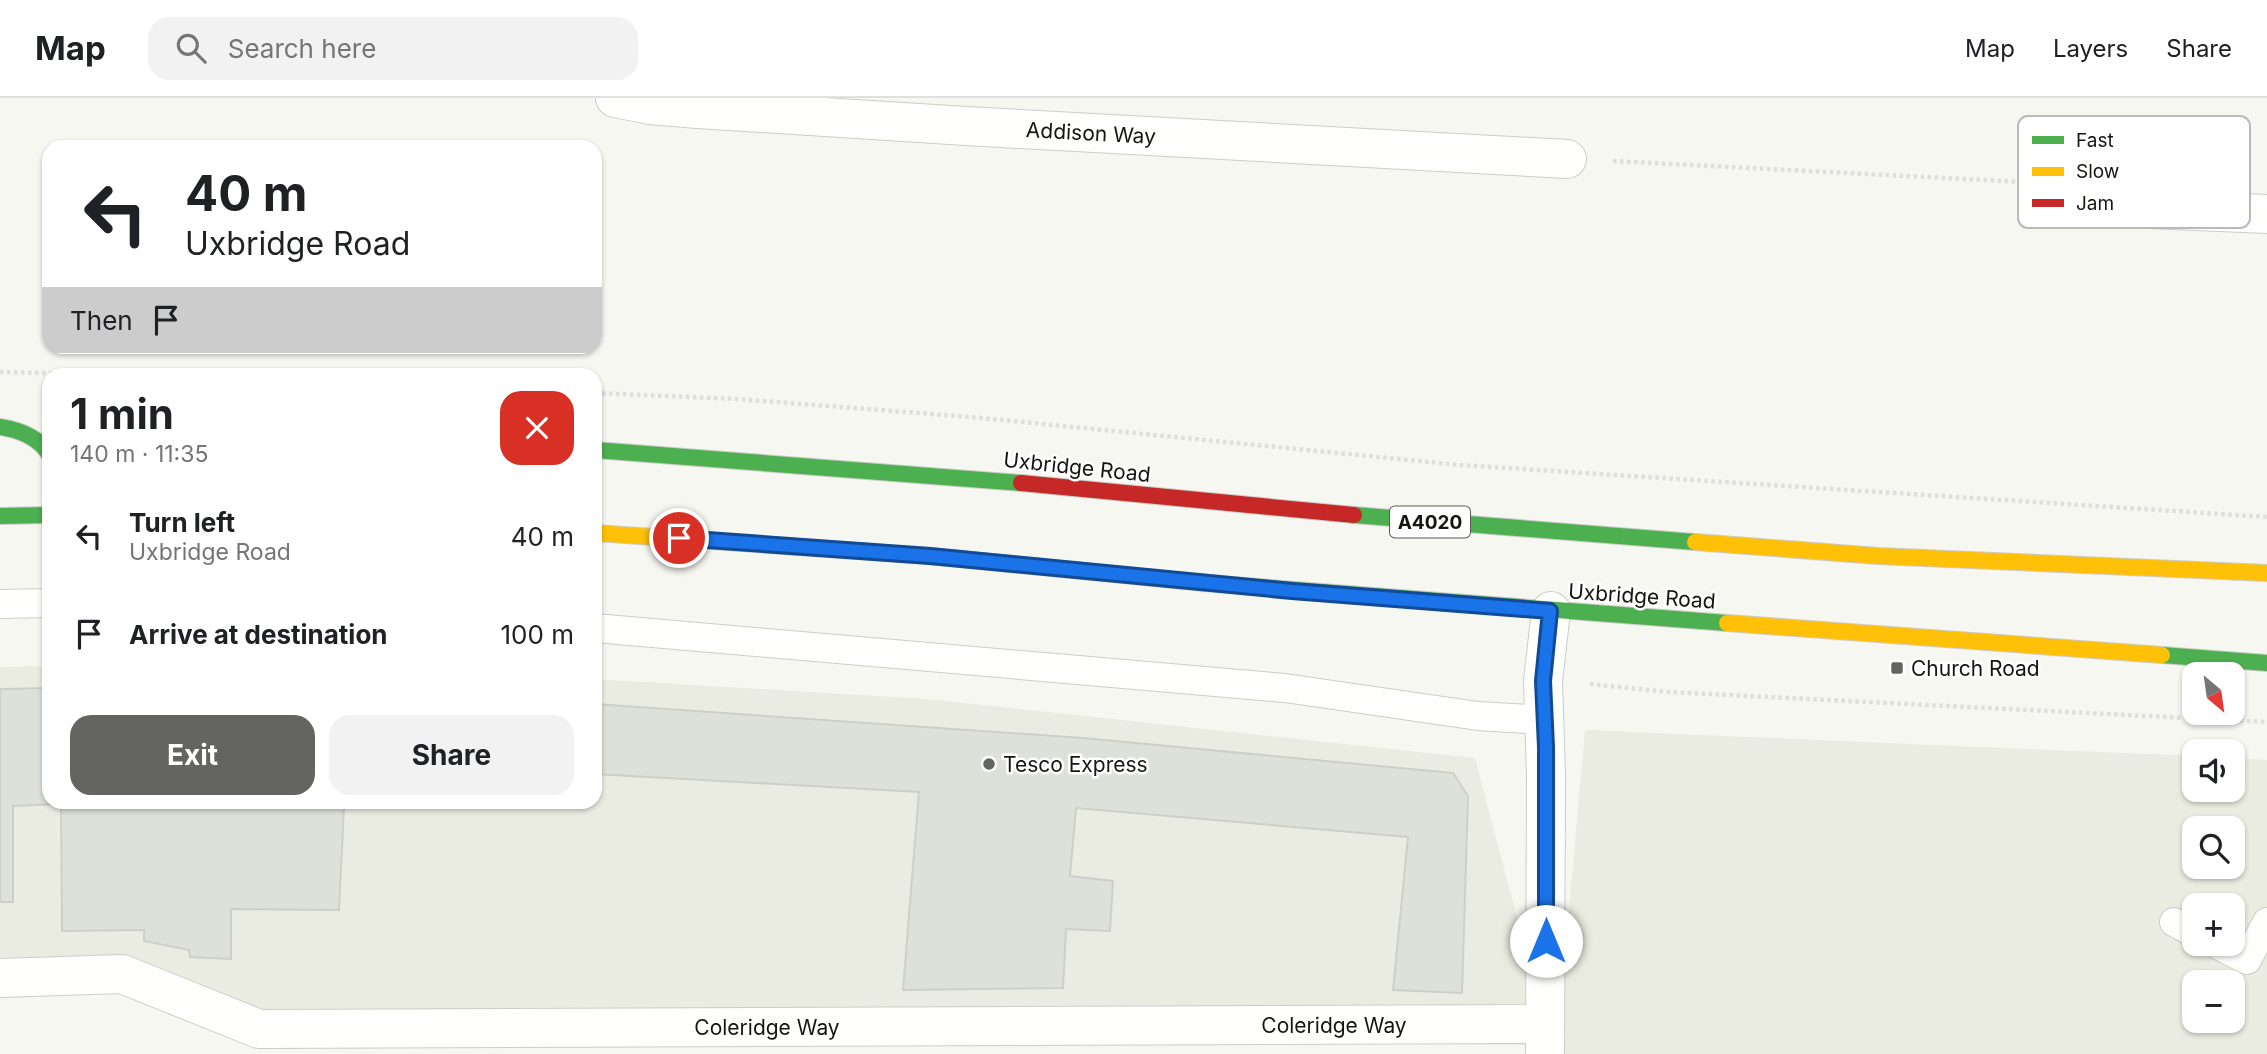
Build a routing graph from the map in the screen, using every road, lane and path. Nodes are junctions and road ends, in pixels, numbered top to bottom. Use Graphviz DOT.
graph roads {
  1 [pos="615,98"];
  2 [pos="1567,159"];
  3 [pos="2018,182"];
  4 [pos="0,372"];
  5 [pos="42,373"];
  6 [pos="602,393"];
  7 [pos="0,426"];
  8 [pos="42,427"];
  9 [pos="42,446"];
  10 [pos="602,451"];
  11 [pos="42,515"];
  12 [pos="0,516"];
  13 [pos="2267,516"];
  14 [pos="602,533"];
  15 [pos="2267,573"];
  16 [pos="42,603"];
  17 [pos="0,604"];
  18 [pos="1550,611"];
  19 [pos="602,629"];
  20 [pos="2267,663"];
  21 [pos="1582,682"];
  22 [pos="1545,720"];
  23 [pos="2267,722"];
  24 [pos="2267,922"];
  25 [pos="2238,956"];
  26 [pos="0,978"];
  27 [pos="1545,1039"];
  1 -- 2 [label="street, Addison Way"];
  2 -- 3 [label="path"];
  4 -- 5 [label="path"];
  6 -- 13 [label="path, Uxbridge Road"];
  7 -- 8 [label="main road"];
  7 -- 9 [label="main road"];
  10 -- 15 [label="main road, Uxbridge Road / A4020"];
  11 -- 12 [label="main road"];
  14 -- 18 [label="main road, Uxbridge Road"];
  16 -- 17 [label="lane"];
  18 -- 20 [label="main road, Uxbridge Road"];
  18 -- 22 [label="street"];
  19 -- 22 [label="lane"];
  21 -- 23 [label="path"];
  22 -- 27 [label="street"];
  24 -- 25 [label="lane"];
  26 -- 27 [label="street, Coleridge Way"];
}
